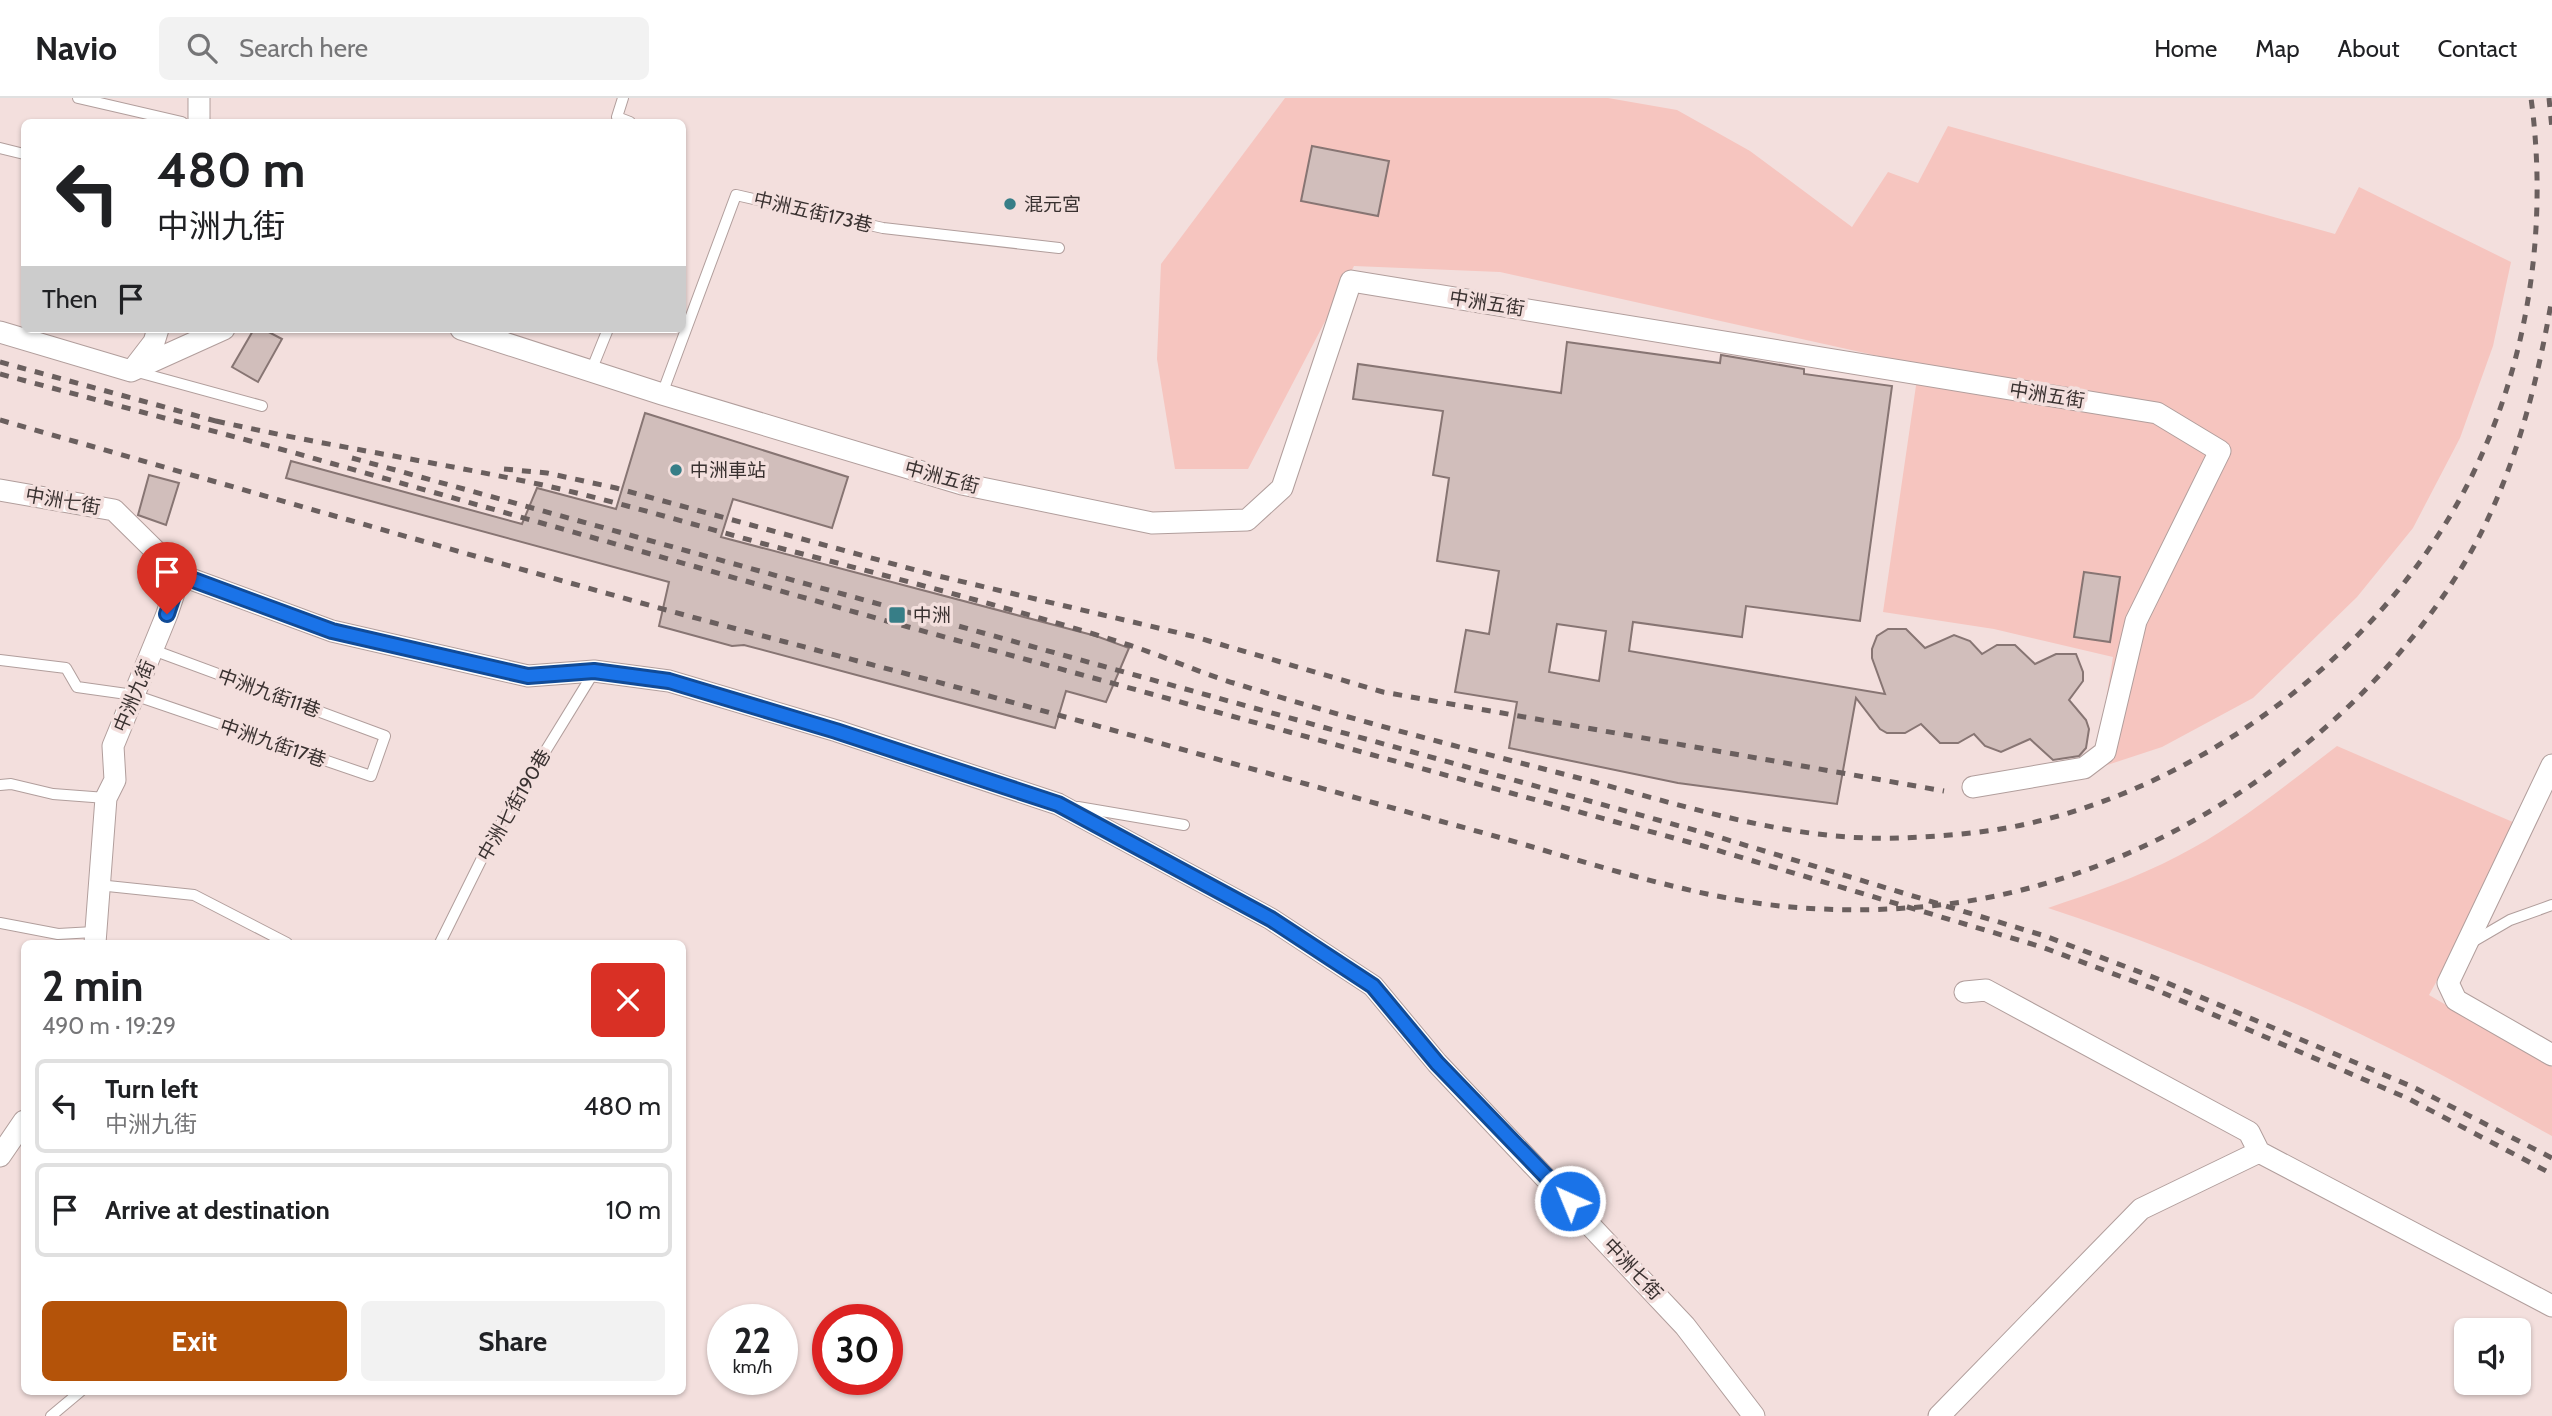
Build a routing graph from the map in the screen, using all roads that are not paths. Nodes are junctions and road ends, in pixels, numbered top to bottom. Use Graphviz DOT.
graph roads {
  1 [pos="78,98"];
  2 [pos="200,98"];
  3 [pos="623,98"];
  4 [pos="169,119"];
  5 [pos="199,119"];
  6 [pos="622,119"];
  7 [pos="0,148"];
  8 [pos="21,153"];
  9 [pos="1059,248"];
  10 [pos="686,329"];
  11 [pos="0,332"];
  12 [pos="157,333"];
  13 [pos="215,333"];
  14 [pos="473,333"];
  15 [pos="606,333"];
  16 [pos="685,333"];
  17 [pos="131,371"];
  18 [pos="591,371"];
  19 [pos="662,394"];
  20 [pos="262,407"];
  21 [pos="0,490"];
  22 [pos="180,575"];
  23 [pos="153,650"];
  24 [pos="0,660"];
  25 [pos="594,671"];
  26 [pos="134,695"];
  27 [pos="386,736"];
  28 [pos="2552,765"];
  29 [pos="0,785"];
  30 [pos="1973,787"];
  31 [pos="106,798"];
  32 [pos="1058,804"];
  33 [pos="1184,825"];
  34 [pos="97,885"];
  35 [pos="2552,905"];
  36 [pos="0,923"];
  37 [pos="94,937"];
  38 [pos="281,940"];
  39 [pos="441,940"];
  40 [pos="2463,949"];
  41 [pos="1965,992"];
  42 [pos="2552,1055"];
  43 [pos="21,1125"];
  44 [pos="2259,1152"];
  45 [pos="0,1156"];
  46 [pos="2552,1306"];
  47 [pos="76,1395"];
  48 [pos="51,1416"];
  49 [pos="1754,1416"];
  50 [pos="1939,1416"];
  1 -- 4 [label="lane"];
  2 -- 5 [label="street"];
  3 -- 6 [label="lane"];
  7 -- 8 [label="lane"];
  9 -- 10 [label="lane, 中洲五街173巷"];
  11 -- 17 [label="street"];
  12 -- 17 [label="street"];
  13 -- 17 [label="street"];
  14 -- 18 [label="street, 中洲五街"];
  15 -- 18 [label="lane"];
  16 -- 19 [label="lane, 中洲五街173巷"];
  17 -- 20 [label="lane"];
  18 -- 19 [label="street, 中洲五街"];
  19 -- 30 [label="street, 中洲五街"];
  21 -- 22 [label="street, 中洲七街"];
  22 -- 23 [label="street, 中洲九街"];
  22 -- 25 [label="street, 中洲七街"];
  23 -- 26 [label="street, 中洲九街"];
  23 -- 27 [label="lane, 中洲九街11巷"];
  24 -- 26 [label="lane"];
  25 -- 32 [label="street, 中洲七街"];
  25 -- 39 [label="lane, 中洲七街190巷"];
  26 -- 27 [label="lane, 中洲九街17巷"];
  26 -- 31 [label="street, 中洲九街"];
  28 -- 40 [label="street"];
  29 -- 31 [label="lane"];
  31 -- 34 [label="street, 中洲九街"];
  32 -- 33 [label="lane"];
  32 -- 49 [label="street, 中洲七街"];
  34 -- 37 [label="street, 中洲九街"];
  34 -- 38 [label="lane"];
  35 -- 40 [label="lane"];
  36 -- 37 [label="lane"];
  40 -- 42 [label="street"];
  41 -- 44 [label="street"];
  43 -- 45 [label="street"];
  44 -- 46 [label="street"];
  44 -- 50 [label="street"];
  47 -- 48 [label="lane"];
}
